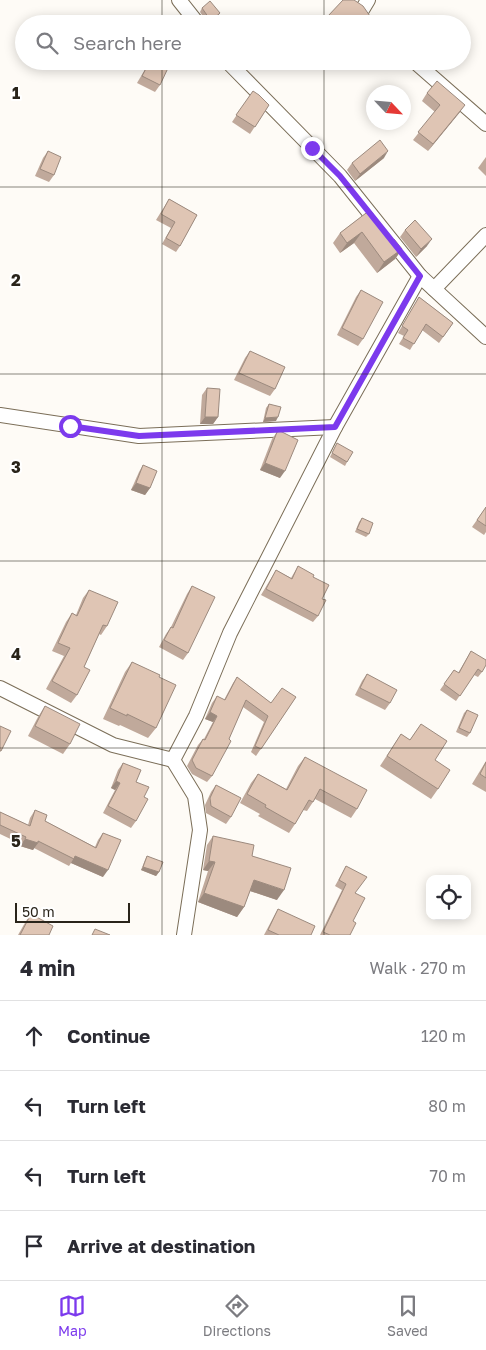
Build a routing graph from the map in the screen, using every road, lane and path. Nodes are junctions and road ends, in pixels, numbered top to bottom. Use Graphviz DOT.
graph roads {
  1 [pos="179,0"];
  2 [pos="191,15"];
  3 [pos="237,70"];
  4 [pos="424,70"];
  5 [pos="486,124"];
  6 [pos="486,235"];
  7 [pos="420,276"];
  8 [pos="434,289"];
  9 [pos="486,338"];
  10 [pos="0,415"];
  11 [pos="335,427"];
  12 [pos="0,688"];
  13 [pos="173,760"];
  14 [pos="184,935"];
  1 -- 2 [label="street"];
  3 -- 7 [label="street"];
  4 -- 5 [label="street"];
  6 -- 8 [label="street"];
  7 -- 8 [label="street"];
  7 -- 11 [label="street"];
  8 -- 9 [label="street"];
  10 -- 11 [label="street"];
  11 -- 13 [label="street"];
  12 -- 13 [label="street"];
  13 -- 14 [label="street"];
}
